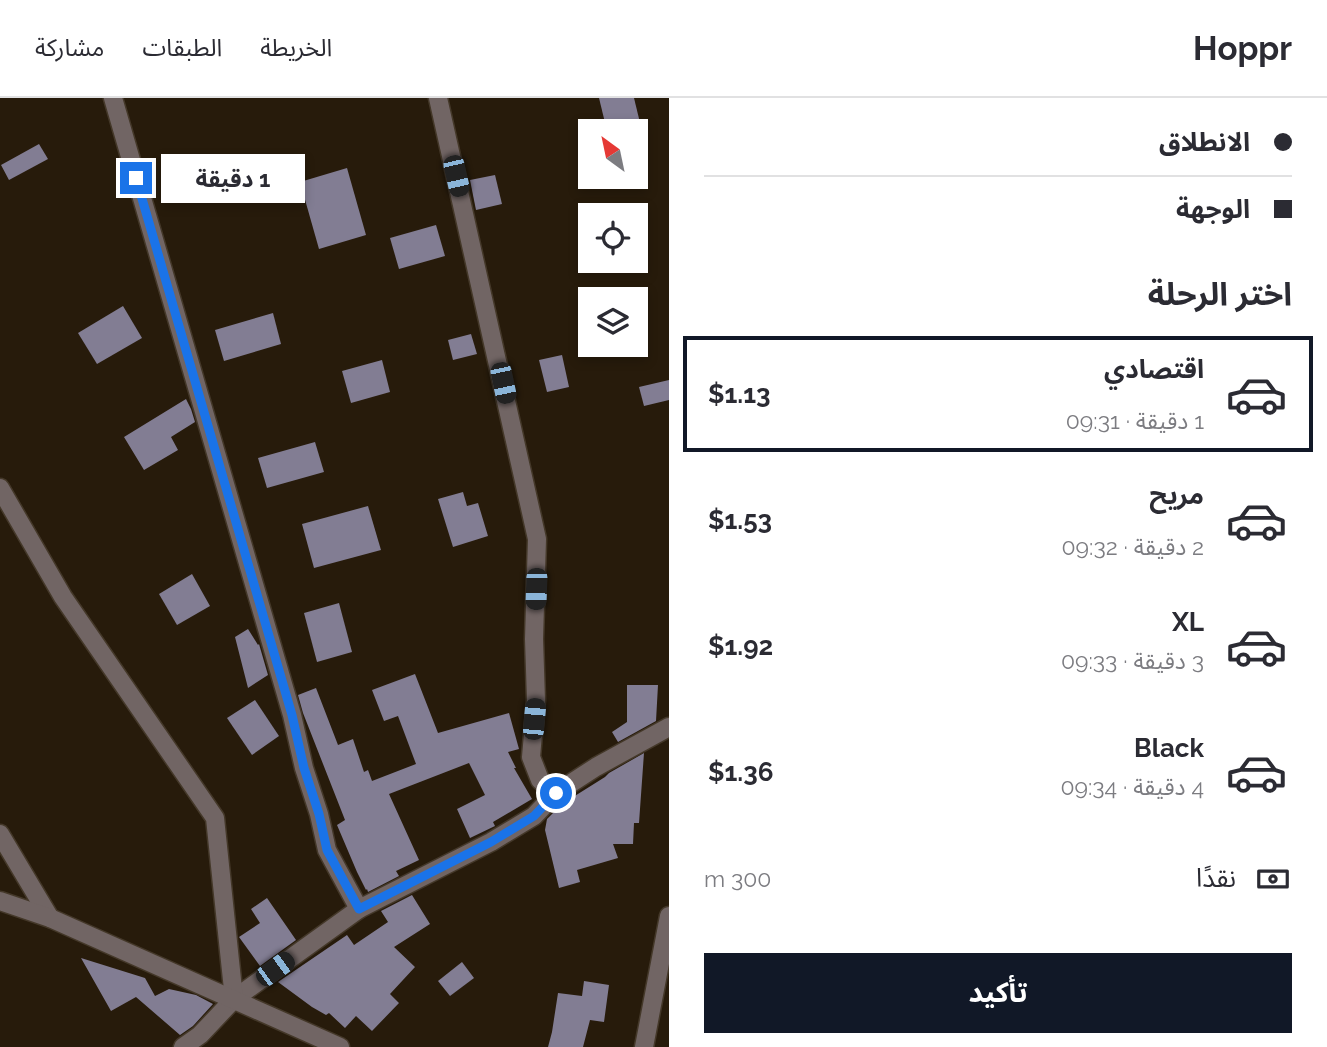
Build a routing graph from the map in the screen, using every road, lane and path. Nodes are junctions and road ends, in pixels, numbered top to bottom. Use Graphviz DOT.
graph roads {
  1 [pos="113,98"];
  2 [pos="438,98"];
  3 [pos="0,488"];
  4 [pos="669,727"];
  5 [pos="556,793"];
  6 [pos="0,834"];
  7 [pos="0,901"];
  8 [pos="359,909"];
  9 [pos="669,916"];
  10 [pos="50,918"];
  11 [pos="234,999"];
  12 [pos="183,1047"];
  13 [pos="340,1047"];
  14 [pos="644,1047"];
  1 -- 8 [label="street"];
  2 -- 5 [label="street"];
  3 -- 11 [label="street"];
  4 -- 5 [label="street"];
  5 -- 8 [label="street"];
  6 -- 10 [label="street"];
  7 -- 10 [label="street"];
  8 -- 11 [label="street"];
  9 -- 14 [label="street"];
  10 -- 11 [label="street"];
  11 -- 12 [label="street"];
  11 -- 13 [label="street"];
}
